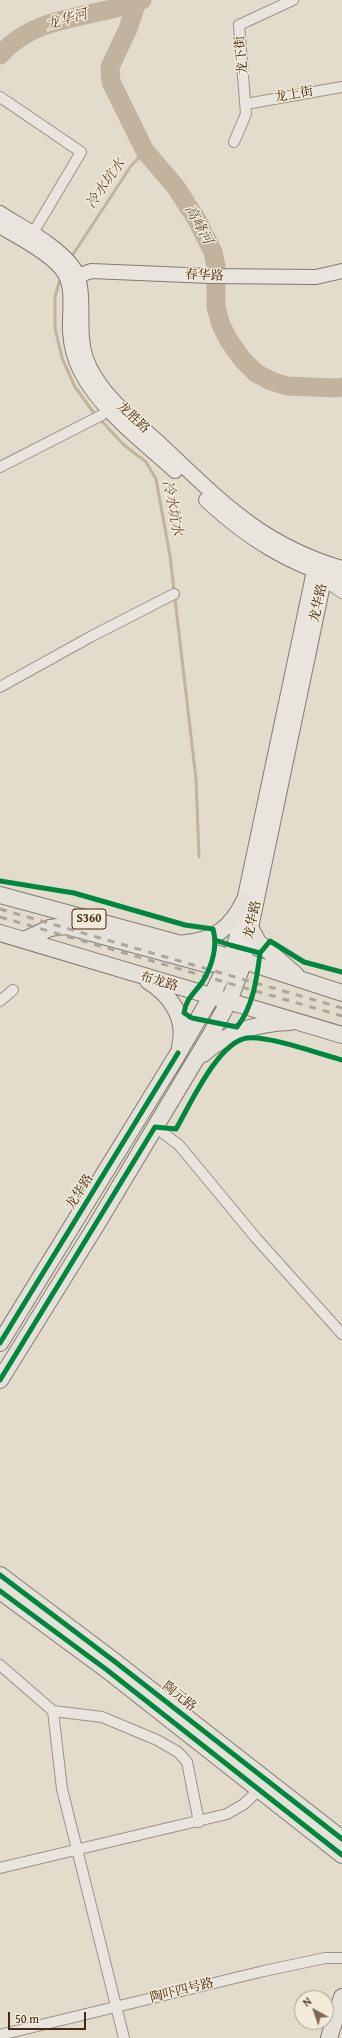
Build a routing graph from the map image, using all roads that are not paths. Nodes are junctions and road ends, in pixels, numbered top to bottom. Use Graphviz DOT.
graph roads {
  1 [pos="293,0"];
  2 [pos="342,87"];
  3 [pos="0,97"];
  4 [pos="246,104"];
  5 [pos="234,142"];
  6 [pos="0,213"];
  7 [pos="0,226"];
  8 [pos="30,239"];
  9 [pos="342,271"];
  10 [pos="71,275"];
  11 [pos="102,415"];
  12 [pos="0,467"];
  13 [pos="342,568"];
  14 [pos="320,569"];
  15 [pos="342,580"];
  16 [pos="342,593"];
  17 [pos="174,594"];
  18 [pos="0,686"];
  19 [pos="0,895"];
  20 [pos="244,900"];
  21 [pos="36,905"];
  22 [pos="50,928"];
  23 [pos="251,929"];
  24 [pos="0,933"];
  25 [pos="24,940"];
  26 [pos="177,943"];
  27 [pos="234,961"];
  28 [pos="144,978"];
  29 [pos="302,980"];
  30 [pos="13,990"];
  31 [pos="342,993"];
  32 [pos="211,997"];
  33 [pos="0,1001"];
  34 [pos="229,1001"];
  35 [pos="298,1022"];
  36 [pos="342,1036"];
  37 [pos="178,1053"];
  38 [pos="192,1064"];
  39 [pos="155,1127"];
  40 [pos="342,1334"];
  41 [pos="0,1343"];
  42 [pos="0,1380"];
  43 [pos="0,1575"];
  44 [pos="0,1591"];
  45 [pos="0,1665"];
  46 [pos="53,1710"];
  47 [pos="259,1790"];
  48 [pos="199,1822"];
  49 [pos="342,1839"];
  50 [pos="77,1851"];
  51 [pos="342,1855"];
  52 [pos="0,1868"];
  53 [pos="342,1958"];
  54 [pos="342,1997"];
  55 [pos="117,2007"];
  56 [pos="0,2035"];
  57 [pos="124,2038"];
  58 [pos="329,2038"];
  1 -- 4 [label="street, 龙下街"];
  2 -- 4 [label="street, 龙上街"];
  3 -- 8 [label="street"];
  4 -- 5 [label="street, 龙下街"];
  6 -- 8 [label="main road"];
  7 -- 8 [label="main road"];
  8 -- 10 [label="main road"];
  9 -- 10 [label="main road, 春华路"];
  10 -- 14 [label="main road, 龙胜路"];
  11 -- 12 [label="street"];
  13 -- 14 [label="main road, 龙胜路"];
  14 -- 15 [label="main road, 龙胜路"];
  14 -- 16 [label="street"];
  14 -- 20 [label="main road, 龙华路"];
  14 -- 23 [label="main road, 龙华路"];
  17 -- 18 [label="street"];
  19 -- 21 [label="main road, S360"];
  20 -- 26 [label="main road"];
  20 -- 27 [label="main road, 龙华路"];
  21 -- 22 [label="main road"];
  21 -- 26 [label="main road, S360"];
  22 -- 25 [label="main road"];
  22 -- 27 [label="main road"];
  23 -- 27 [label="main road, 龙华路"];
  23 -- 29 [label="main road"];
  24 -- 25 [label="main road, 布龙路"];
  25 -- 28 [label="main road, 布龙路"];
  26 -- 27 [label="main road, S360"];
  27 -- 29 [label="main road, S360"];
  27 -- 32 [label="main road, 龙华路"];
  27 -- 34 [label="main road, 龙华路"];
  28 -- 32 [label="main road, 布龙路"];
  28 -- 37 [label="main road"];
  29 -- 31 [label="main road, S360"];
  30 -- 33 [label="street"];
  32 -- 34 [label="main road, 布龙路"];
  32 -- 37 [label="main road, 龙华路"];
  34 -- 35 [label="main road, 布龙路"];
  34 -- 38 [label="main road, 龙华路"];
  35 -- 36 [label="main road, 布龙路"];
  35 -- 38 [label="main road"];
  37 -- 41 [label="main road, 龙华路"];
  38 -- 39 [label="main road, 龙华路"];
  39 -- 40 [label="street"];
  39 -- 42 [label="main road, 龙华路"];
  43 -- 49 [label="main road, 陶元路"];
  44 -- 47 [label="main road, 陶元路"];
  45 -- 46 [label="street"];
  46 -- 48 [label="street"];
  46 -- 50 [label="street"];
  47 -- 48 [label="street"];
  47 -- 51 [label="main road, 陶元路"];
  48 -- 50 [label="street"];
  50 -- 52 [label="street"];
  50 -- 55 [label="street"];
  53 -- 55 [label="street, 陶吓四号路"];
  54 -- 58 [label="main road"];
  55 -- 56 [label="street, 陶吓四号路"];
  55 -- 57 [label="street"];
}
